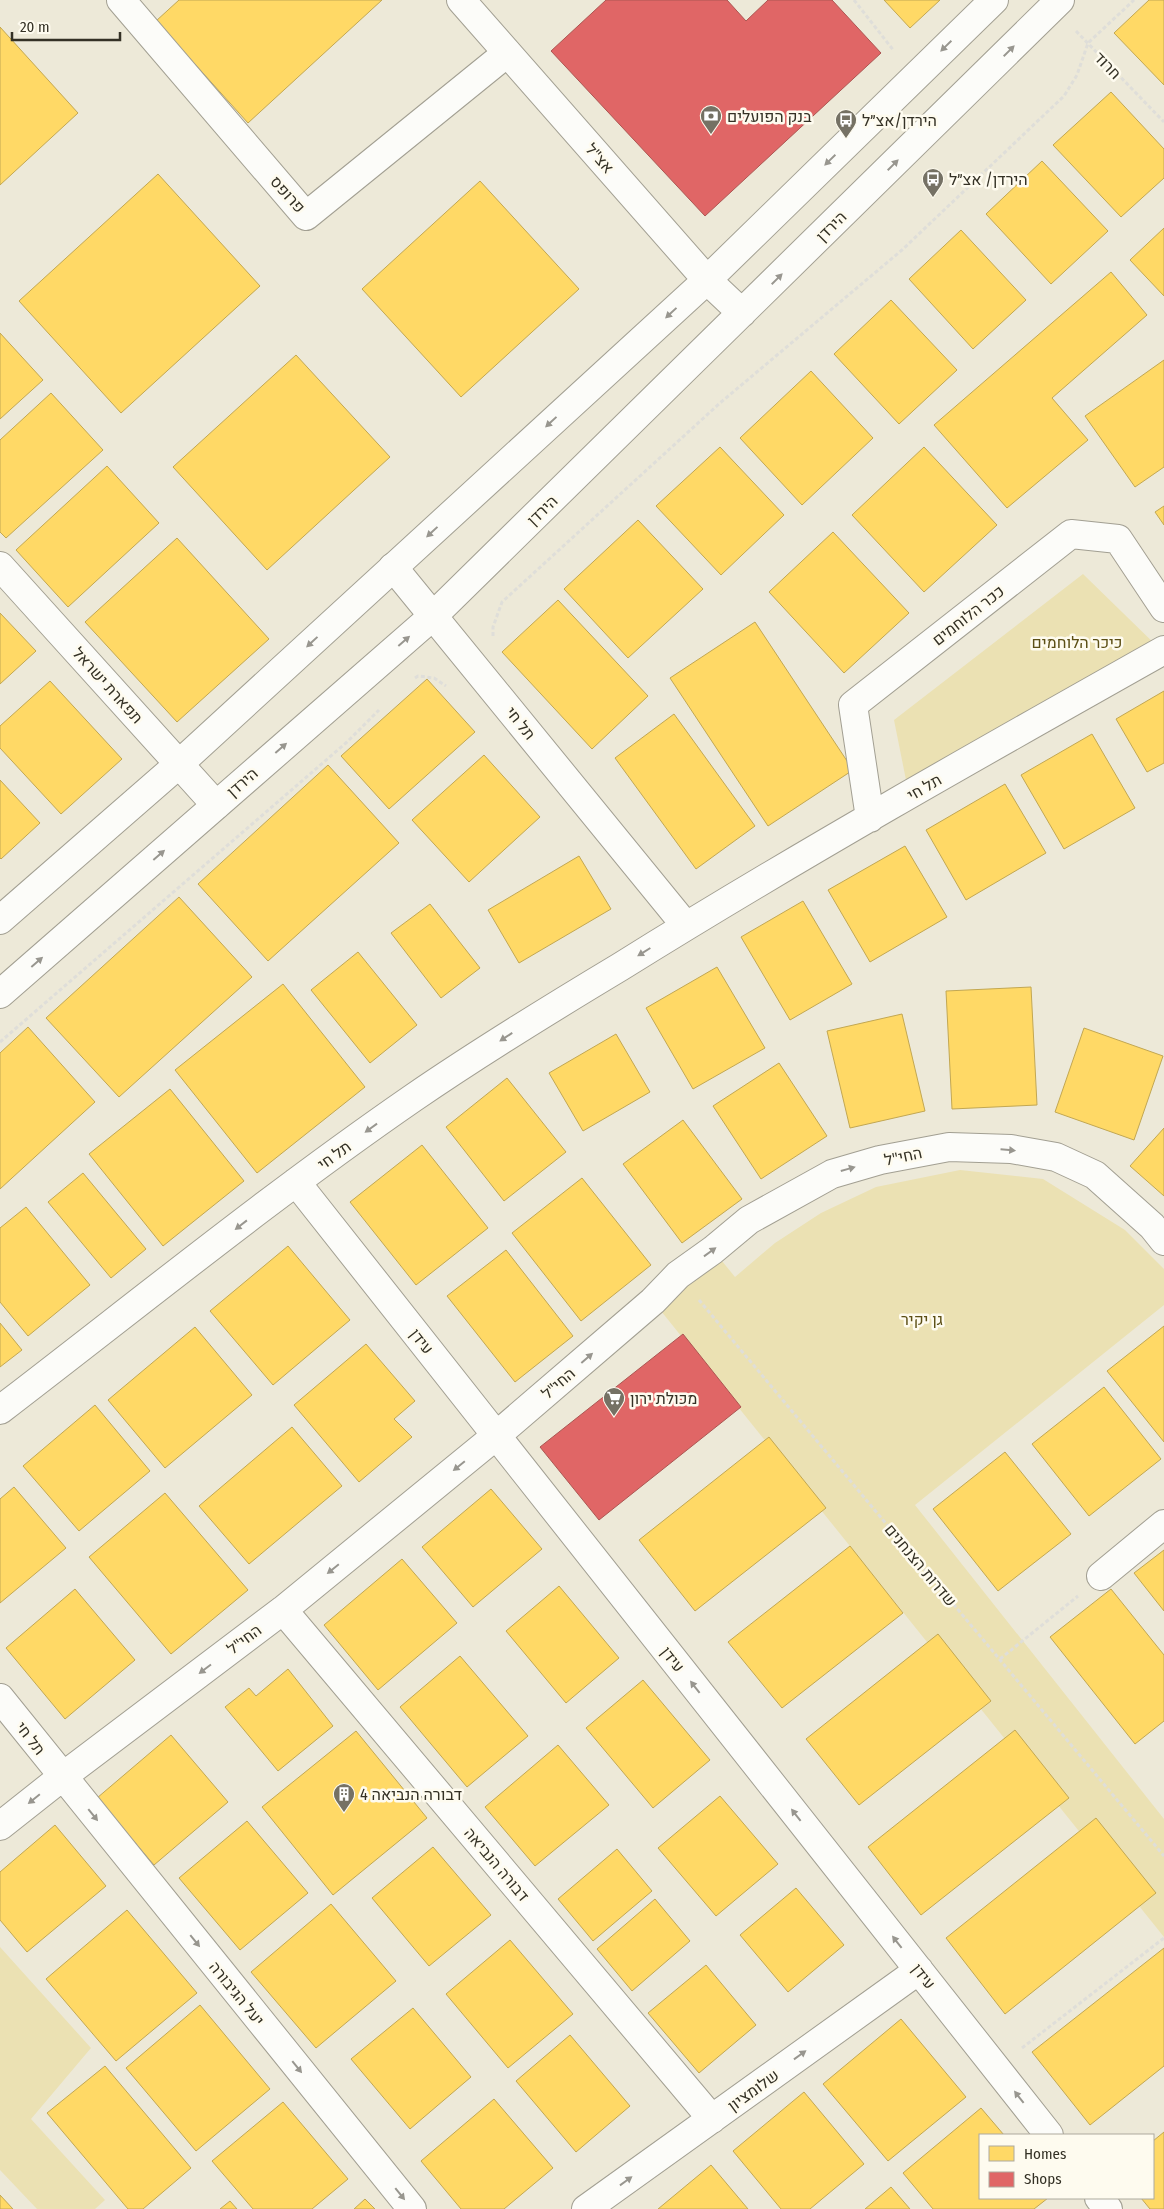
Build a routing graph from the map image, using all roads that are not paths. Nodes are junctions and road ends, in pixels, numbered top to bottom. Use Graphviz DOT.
graph roads {
  1 [pos="121,0"];
  2 [pos="461,0"];
  3 [pos="994,0"];
  4 [pos="1057,4"];
  5 [pos="507,53"];
  6 [pos="707,280"];
  7 [pos="742,313"];
  8 [pos="0,566"];
  9 [pos="393,568"];
  10 [pos="1164,608"];
  11 [pos="433,616"];
  12 [pos="1164,650"];
  13 [pos="179,764"];
  14 [pos="216,805"];
  15 [pos="870,818"];
  16 [pos="0,920"];
  17 [pos="686,926"];
  18 [pos="0,994"];
  19 [pos="296,1182"];
  20 [pos="1164,1241"];
  21 [pos="0,1410"];
  22 [pos="497,1435"];
  23 [pos="1164,1524"];
  24 [pos="1101,1576"];
  25 [pos="283,1610"];
  26 [pos="0,1698"];
  27 [pos="62,1777"];
  28 [pos="0,1826"];
  29 [pos="919,1970"];
  30 [pos="712,2119"];
  31 [pos="1048,2134"];
  32 [pos="1100,2199"];
  33 [pos="412,2209"];
  34 [pos="586,2209"];
  35 [pos="1108,2209"];
  1 -- 5 [label="street, פרופס"];
  2 -- 5 [label="street, אצ\"ל"];
  3 -- 6 [label="street, one-way"];
  7 -- 4 [label="street, הירדן, one-way"];
  5 -- 6 [label="street, אצ\"ל"];
  6 -- 7 [label="street, אצ\"ל"];
  6 -- 9 [label="street, one-way"];
  7 -- 11 [label="street, הירדן"];
  8 -- 13 [label="street, תפארת ישראל"];
  9 -- 11 [label="street, תל חי"];
  9 -- 13 [label="street, one-way"];
  10 -- 15 [label="street, ככר הלוחמים"];
  14 -- 11 [label="street, הירדן, one-way"];
  11 -- 17 [label="street, תל חי"];
  12 -- 15 [label="street, תל חי"];
  13 -- 14 [label="street, תפארת ישראל"];
  13 -- 16 [label="street"];
  18 -- 14 [label="street, הירדן, one-way"];
  15 -- 17 [label="street, תל חי"];
  17 -- 19 [label="street, תל חי, one-way"];
  19 -- 21 [label="street, תל חי, one-way"];
  19 -- 22 [label="street, עידן"];
  22 -- 20 [label="street, החי\"ל, one-way"];
  22 -- 25 [label="street, החי\"ל, one-way"];
  29 -- 22 [label="street, עידן, one-way"];
  23 -- 24 [label="street"];
  25 -- 27 [label="street, החי\"ל, one-way"];
  25 -- 30 [label="street, דבורה הנביאה"];
  26 -- 27 [label="street, תל חי"];
  27 -- 28 [label="street, החי\"ל, one-way"];
  27 -- 33 [label="street, יעל הגיבורה, one-way"];
  30 -- 29 [label="street, שלומציון, one-way"];
  31 -- 29 [label="street, עידן, one-way"];
  34 -- 30 [label="street, שלומציון, one-way"];
  32 -- 35 [label="street"];
}
